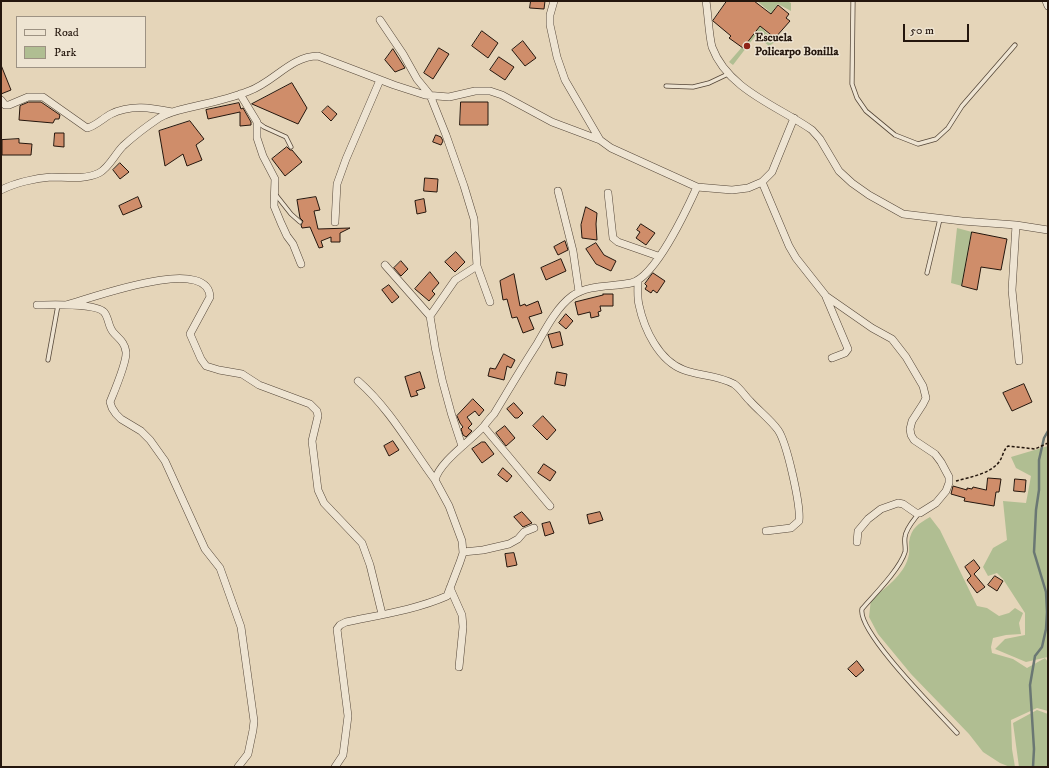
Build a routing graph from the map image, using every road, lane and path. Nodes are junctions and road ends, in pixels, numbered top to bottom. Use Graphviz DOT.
graph roads {
  1 [pos="554,1"];
  2 [pos="706,1"];
  3 [pos="853,1"];
  4 [pos="1046,1"];
  5 [pos="1048,6"];
  6 [pos="380,20"];
  7 [pos="1015,45"];
  8 [pos="729,74"];
  9 [pos="380,80"];
  10 [pos="666,86"];
  11 [pos="240,94"];
  12 [pos="430,95"];
  13 [pos="3,102"];
  14 [pos="1,111"];
  15 [pos="173,112"];
  16 [pos="794,118"];
  17 [pos="257,122"];
  18 [pos="600,140"];
  19 [pos="291,147"];
  20 [pos="762,182"];
  21 [pos="696,187"];
  22 [pos="1,190"];
  23 [pos="558,191"];
  24 [pos="274,193"];
  25 [pos="608,193"];
  26 [pos="940,219"];
  27 [pos="300,222"];
  28 [pos="335,222"];
  29 [pos="1016,225"];
  30 [pos="1048,230"];
  31 [pos="658,256"];
  32 [pos="300,264"];
  33 [pos="385,265"];
  34 [pos="477,266"];
  35 [pos="927,273"];
  36 [pos="638,280"];
  37 [pos="579,292"];
  38 [pos="826,296"];
  39 [pos="490,302"];
  40 [pos="37,305"];
  41 [pos="58,305"];
  42 [pos="66,305"];
  43 [pos="430,316"];
  44 [pos="832,358"];
  45 [pos="48,360"];
  46 [pos="1019,361"];
  47 [pos="358,382"];
  48 [pos="484,427"];
  49 [pos="1048,443"];
  50 [pos="462,446"];
  51 [pos="436,480"];
  52 [pos="949,483"];
  53 [pos="550,506"];
  54 [pos="920,513"];
  55 [pos="534,528"];
  56 [pos="766,531"];
  57 [pos="857,542"];
  58 [pos="463,552"];
  59 [pos="450,588"];
  60 [pos="382,614"];
  61 [pos="459,667"];
  62 [pos="958,733"];
  63 [pos="238,767"];
  64 [pos="335,767"];
  1 -- 18 [label="street"];
  2 -- 8 [label="street"];
  3 -- 7 [label="lane"];
  4 -- 5 [label="street"];
  6 -- 12 [label="street"];
  8 -- 10 [label="lane"];
  8 -- 16 [label="street"];
  9 -- 11 [label="street"];
  9 -- 12 [label="street"];
  9 -- 28 [label="street"];
  11 -- 15 [label="street"];
  11 -- 17 [label="street"];
  12 -- 18 [label="street"];
  12 -- 34 [label="street"];
  13 -- 14 [label="street"];
  13 -- 15 [label="street"];
  15 -- 22 [label="street"];
  16 -- 20 [label="street"];
  16 -- 26 [label="street"];
  17 -- 19 [label="lane"];
  17 -- 24 [label="street"];
  18 -- 21 [label="street"];
  20 -- 21 [label="street"];
  20 -- 38 [label="street"];
  21 -- 31 [label="street"];
  23 -- 37 [label="street"];
  24 -- 27 [label="lane"];
  24 -- 32 [label="street"];
  25 -- 31 [label="street"];
  26 -- 29 [label="street"];
  26 -- 35 [label="lane"];
  29 -- 30 [label="street"];
  29 -- 46 [label="street"];
  31 -- 36 [label="street"];
  33 -- 43 [label="street"];
  34 -- 39 [label="street"];
  34 -- 43 [label="street"];
  36 -- 37 [label="street"];
  36 -- 56 [label="street"];
  37 -- 48 [label="street"];
  38 -- 44 [label="street"];
  38 -- 52 [label="street"];
  40 -- 41 [label="street"];
  41 -- 42 [label="street"];
  41 -- 45 [label="lane"];
  42 -- 60 [label="street"];
  42 -- 63 [label="street"];
  43 -- 50 [label="street"];
  47 -- 51 [label="street"];
  48 -- 50 [label="street"];
  48 -- 53 [label="street"];
  49 -- 52 [label="path"];
  50 -- 51 [label="street"];
  51 -- 58 [label="street"];
  52 -- 54 [label="street"];
  54 -- 57 [label="street"];
  54 -- 62 [label="lane"];
  55 -- 58 [label="street"];
  58 -- 59 [label="street"];
  59 -- 60 [label="street"];
  59 -- 61 [label="street"];
  60 -- 64 [label="street"];
}
